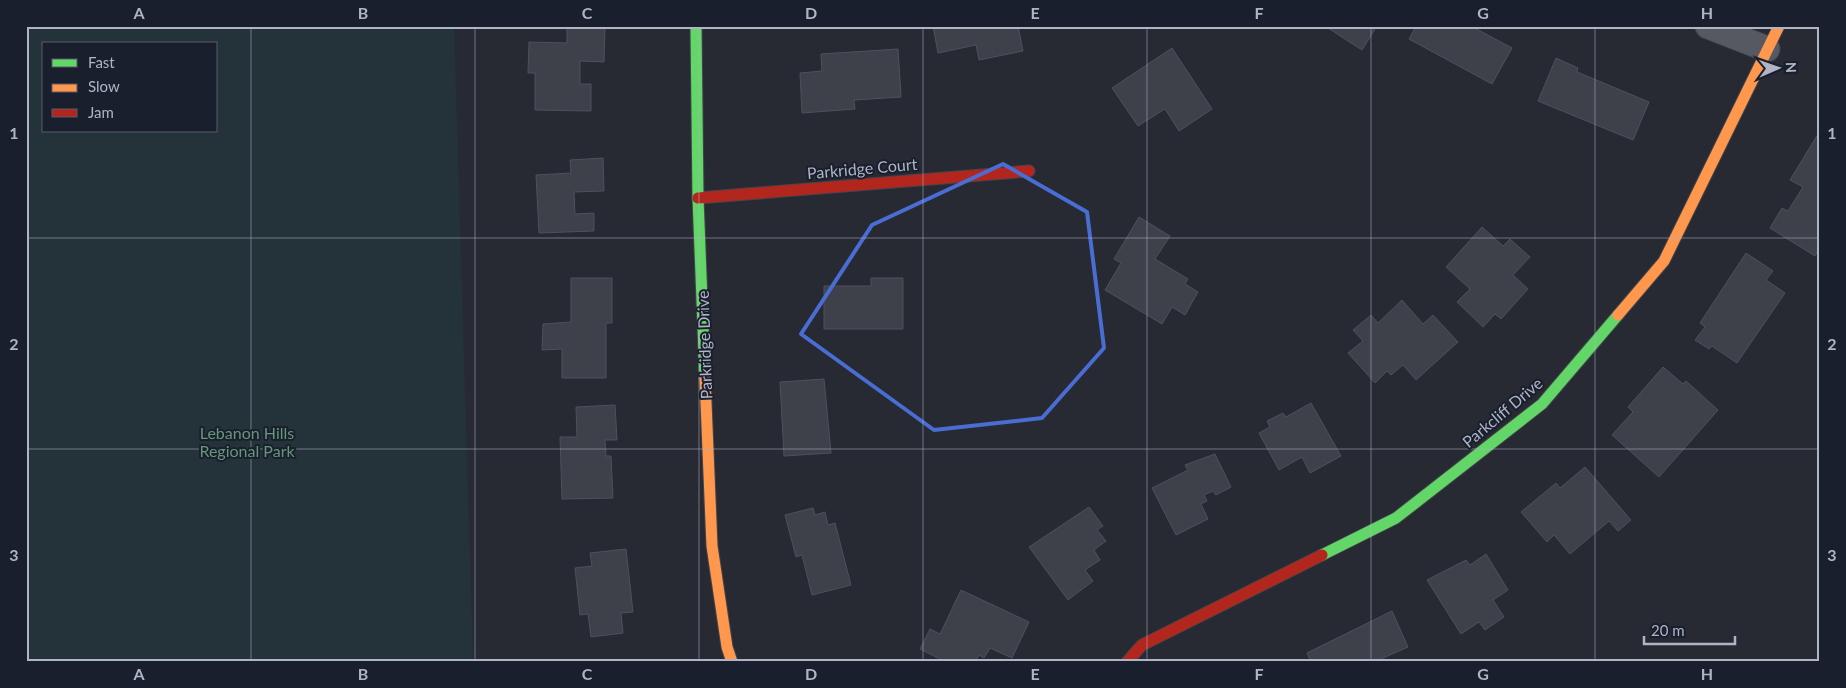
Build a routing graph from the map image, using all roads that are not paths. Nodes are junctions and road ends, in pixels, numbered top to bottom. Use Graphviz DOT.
graph roads {
  1 [pos="696,26"];
  2 [pos="1708,26"];
  3 [pos="1779,26"];
  4 [pos="1767,49"];
  5 [pos="1029,171"];
  6 [pos="698,198"];
  7 [pos="732,662"];
  8 [pos="1127,662"];
  1 -- 6 [label="street, Parkridge Drive"];
  2 -- 4 [label="street"];
  3 -- 4 [label="street, Parkcliff Drive"];
  4 -- 8 [label="street, Parkcliff Drive"];
  5 -- 6 [label="street, Parkridge Court"];
  6 -- 7 [label="street, Parkridge Drive"];
}
